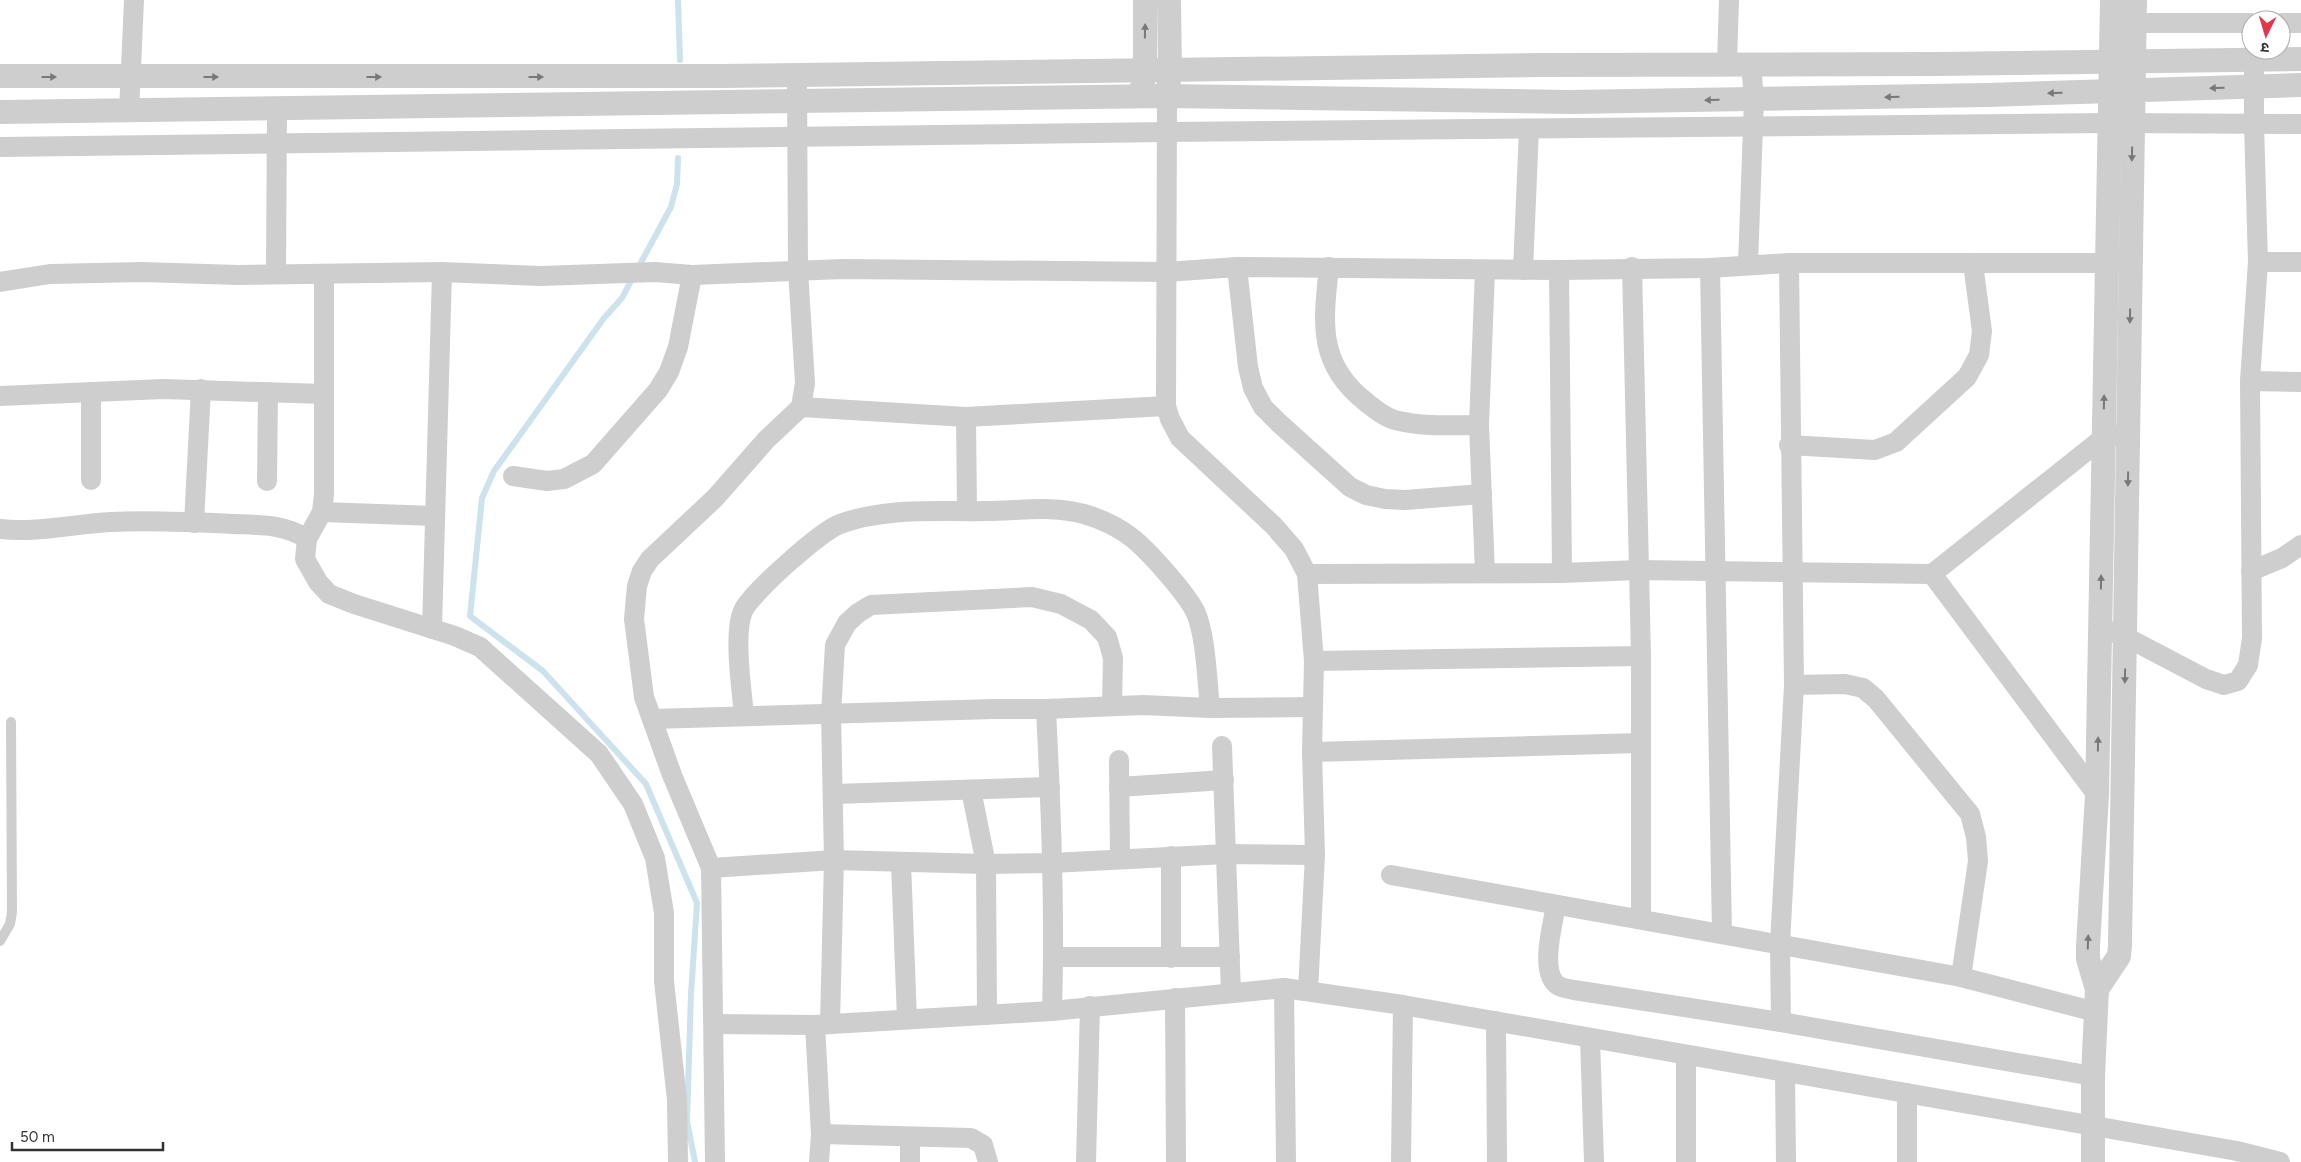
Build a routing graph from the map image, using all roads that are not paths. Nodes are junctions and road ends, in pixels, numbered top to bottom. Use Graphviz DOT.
graph roads {
  1 [pos="134,0"];
  2 [pos="1145,0"];
  3 [pos="1169,0"];
  4 [pos="1729,0"];
  5 [pos="2112,0"];
  6 [pos="2134,11"];
  7 [pos="2241,22"];
  8 [pos="2254,60"];
  9 [pos="2122,62"];
  10 [pos="1727,64"];
  11 [pos="1751,64"];
  12 [pos="1145,72"];
  13 [pos="1170,72"];
  14 [pos="797,75"];
  15 [pos="0,76"];
  16 [pos="130,78"];
  17 [pos="2301,85"];
  18 [pos="2254,86"];
  19 [pos="2133,91"];
  20 [pos="2109,92"];
  21 [pos="1141,96"];
  22 [pos="1167,96"];
  23 [pos="1754,99"];
  24 [pos="797,100"];
  25 [pos="277,109"];
  26 [pos="0,112"];
  27 [pos="129,112"];
  28 [pos="2121,123"];
  29 [pos="2254,124"];
  30 [pos="2301,124"];
  31 [pos="1752,127"];
  32 [pos="1529,129"];
  33 [pos="1168,132"];
  34 [pos="796,136"];
  35 [pos="277,143"];
  36 [pos="0,147"];
  37 [pos="2258,262"];
  38 [pos="2301,262"];
  39 [pos="1789,263"];
  40 [pos="2107,263"];
  41 [pos="1973,264"];
  42 [pos="1748,265"];
  43 [pos="1237,267"];
  44 [pos="1329,267"];
  45 [pos="1632,267"];
  46 [pos="1710,268"];
  47 [pos="798,270"];
  48 [pos="1485,270"];
  49 [pos="1523,270"];
  50 [pos="1559,270"];
  51 [pos="442,272"];
  52 [pos="1166,272"];
  53 [pos="276,273"];
  54 [pos="324,274"];
  55 [pos="692,275"];
  56 [pos="0,282"];
  57 [pos="2250,382"];
  58 [pos="2301,382"];
  59 [pos="201,389"];
  60 [pos="91,392"];
  61 [pos="268,392"];
  62 [pos="323,394"];
  63 [pos="0,396"];
  64 [pos="1166,406"];
  65 [pos="801,408"];
  66 [pos="966,417"];
  67 [pos="1479,425"];
  68 [pos="2128,433"];
  69 [pos="2103,438"];
  70 [pos="1789,445"];
  71 [pos="513,476"];
  72 [pos="91,480"];
  73 [pos="267,480"];
  74 [pos="1482,494"];
  75 [pos="967,511"];
  76 [pos="322,512"];
  77 [pos="435,516"];
  78 [pos="194,523"];
  79 [pos="0,529"];
  80 [pos="307,539"];
  81 [pos="2301,545"];
  82 [pos="1639,570"];
  83 [pos="1714,571"];
  84 [pos="1791,571"];
  85 [pos="2251,571"];
  86 [pos="1485,573"];
  87 [pos="1562,573"];
  88 [pos="1307,574"];
  89 [pos="1932,574"];
  90 [pos="2101,628"];
  91 [pos="432,629"];
  92 [pos="2126,638"];
  93 [pos="1641,656"];
  94 [pos="1314,661"];
  95 [pos="1794,685"];
  96 [pos="1112,705"];
  97 [pos="1313,707"];
  98 [pos="1210,708"];
  99 [pos="1046,710"];
  100 [pos="831,714"];
  101 [pos="744,716"];
  102 [pos="652,719"];
  103 [pos="10,722"];
  104 [pos="1641,743"];
  105 [pos="1222,746"];
  106 [pos="1312,752"];
  107 [pos="1119,760"];
  108 [pos="1224,780"];
  109 [pos="1050,787"];
  110 [pos="1119,787"];
  111 [pos="971,790"];
  112 [pos="834,794"];
  113 [pos="2097,795"];
  114 [pos="1227,854"];
  115 [pos="1315,855"];
  116 [pos="1171,856"];
  117 [pos="1120,858"];
  118 [pos="834,860"];
  119 [pos="901,863"];
  120 [pos="1052,863"];
  121 [pos="986,864"];
  122 [pos="711,868"];
  123 [pos="1391,875"];
  124 [pos="1556,905"];
  125 [pos="1641,918"];
  126 [pos="1722,934"];
  127 [pos="0,941"];
  128 [pos="1780,944"];
  129 [pos="1054,957"];
  130 [pos="1230,957"];
  131 [pos="1171,958"];
  132 [pos="1961,977"];
  133 [pos="1284,988"];
  134 [pos="1308,991"];
  135 [pos="1231,993"];
  136 [pos="1175,998"];
  137 [pos="2096,1001"];
  138 [pos="1403,1005"];
  139 [pos="1090,1006"];
  140 [pos="1052,1010"];
  141 [pos="987,1015"];
  142 [pos="907,1019"];
  143 [pos="1496,1021"];
  144 [pos="1781,1022"];
  145 [pos="714,1024"];
  146 [pos="822,1024"];
  147 [pos="1590,1038"];
  148 [pos="1686,1055"];
  149 [pos="1785,1072"];
  150 [pos="2093,1076"];
  151 [pos="1907,1093"];
  152 [pos="2094,1126"];
  153 [pos="821,1134"];
  154 [pos="910,1138"];
  155 [pos="2237,1156"];
  156 [pos="678,1162"];
  157 [pos="715,1162"];
  158 [pos="819,1162"];
  159 [pos="910,1162"];
  160 [pos="988,1162"];
  161 [pos="1086,1162"];
  162 [pos="1176,1162"];
  163 [pos="1286,1162"];
  164 [pos="1401,1162"];
  165 [pos="1497,1162"];
  166 [pos="1594,1162"];
  167 [pos="1686,1162"];
  168 [pos="1786,1162"];
  169 [pos="1907,1162"];
  170 [pos="2093,1162"];
  171 [pos="2280,1162"];
  1 -- 16 [label="street"];
  12 -- 2 [label="street, one-way"];
  3 -- 13 [label="street"];
  4 -- 10 [label="street"];
  5 -- 9 [label="street"];
  6 -- 7 [label="street"];
  6 -- 9 [label="street"];
  8 -- 9 [label="street"];
  8 -- 18 [label="street"];
  9 -- 11 [label="street"];
  9 -- 19 [label="street"];
  9 -- 20 [label="street"];
  10 -- 11 [label="street"];
  10 -- 13 [label="street"];
  11 -- 23 [label="street"];
  12 -- 13 [label="street"];
  12 -- 14 [label="street"];
  12 -- 21 [label="street"];
  13 -- 22 [label="street"];
  16 -- 14 [label="street, one-way"];
  14 -- 24 [label="street"];
  15 -- 16 [label="street, one-way"];
  16 -- 27 [label="street"];
  17 -- 18 [label="street"];
  18 -- 19 [label="street, one-way"];
  18 -- 29 [label="street"];
  19 -- 20 [label="street"];
  19 -- 28 [label="street"];
  20 -- 23 [label="street, one-way"];
  20 -- 28 [label="street"];
  21 -- 22 [label="street"];
  21 -- 24 [label="street"];
  23 -- 22 [label="street, one-way"];
  22 -- 33 [label="street"];
  23 -- 31 [label="street"];
  24 -- 25 [label="street"];
  24 -- 34 [label="street"];
  25 -- 27 [label="street"];
  25 -- 35 [label="street"];
  26 -- 27 [label="street"];
  28 -- 29 [label="street"];
  28 -- 31 [label="street"];
  28 -- 40 [label="street"];
  28 -- 68 [label="street, one-way"];
  29 -- 30 [label="street"];
  29 -- 37 [label="street"];
  31 -- 32 [label="street"];
  31 -- 42 [label="street"];
  32 -- 33 [label="street"];
  32 -- 49 [label="street"];
  33 -- 34 [label="street"];
  33 -- 52 [label="street"];
  34 -- 35 [label="street"];
  34 -- 47 [label="street"];
  35 -- 36 [label="street"];
  35 -- 53 [label="street"];
  37 -- 38 [label="street"];
  37 -- 57 [label="street"];
  39 -- 41 [label="street"];
  39 -- 42 [label="street"];
  39 -- 70 [label="street"];
  40 -- 41 [label="street"];
  69 -- 40 [label="street, one-way"];
  41 -- 70 [label="street"];
  42 -- 46 [label="street"];
  43 -- 44 [label="street"];
  43 -- 52 [label="street"];
  43 -- 74 [label="street"];
  44 -- 48 [label="street"];
  44 -- 67 [label="street"];
  45 -- 46 [label="street"];
  45 -- 50 [label="street"];
  45 -- 82 [label="street"];
  46 -- 83 [label="street"];
  47 -- 52 [label="street"];
  47 -- 55 [label="street"];
  47 -- 65 [label="street"];
  48 -- 49 [label="street"];
  48 -- 67 [label="street"];
  49 -- 50 [label="street"];
  50 -- 87 [label="street"];
  51 -- 54 [label="street"];
  51 -- 55 [label="street"];
  51 -- 77 [label="street"];
  52 -- 64 [label="street"];
  53 -- 54 [label="street"];
  53 -- 56 [label="street"];
  54 -- 62 [label="street"];
  55 -- 71 [label="street"];
  57 -- 58 [label="street"];
  57 -- 85 [label="street"];
  59 -- 60 [label="street"];
  59 -- 61 [label="street"];
  59 -- 78 [label="street"];
  60 -- 63 [label="street"];
  60 -- 72 [label="street"];
  61 -- 62 [label="street"];
  61 -- 73 [label="street"];
  62 -- 76 [label="street"];
  64 -- 66 [label="street"];
  64 -- 88 [label="street"];
  65 -- 66 [label="street"];
  65 -- 102 [label="street"];
  66 -- 75 [label="street"];
  67 -- 74 [label="street"];
  68 -- 69 [label="street"];
  68 -- 92 [label="street, one-way"];
  69 -- 89 [label="street"];
  90 -- 69 [label="street, one-way"];
  70 -- 84 [label="street"];
  74 -- 86 [label="street"];
  75 -- 98 [label="street"];
  75 -- 101 [label="street"];
  76 -- 77 [label="street"];
  76 -- 80 [label="street"];
  77 -- 91 [label="street"];
  78 -- 79 [label="street"];
  78 -- 80 [label="street"];
  80 -- 91 [label="street"];
  81 -- 85 [label="street"];
  82 -- 83 [label="street"];
  82 -- 87 [label="street"];
  82 -- 93 [label="street"];
  83 -- 84 [label="street"];
  83 -- 126 [label="street"];
  84 -- 89 [label="street"];
  84 -- 95 [label="street"];
  85 -- 92 [label="street"];
  86 -- 87 [label="street"];
  86 -- 88 [label="street"];
  88 -- 94 [label="street"];
  89 -- 113 [label="street"];
  90 -- 92 [label="street"];
  113 -- 90 [label="street, one-way"];
  91 -- 156 [label="street"];
  92 -- 137 [label="street, one-way"];
  93 -- 94 [label="street"];
  93 -- 104 [label="street"];
  94 -- 97 [label="street"];
  95 -- 128 [label="street"];
  95 -- 132 [label="street"];
  96 -- 98 [label="street"];
  96 -- 99 [label="street"];
  96 -- 100 [label="street"];
  97 -- 98 [label="street"];
  97 -- 106 [label="street"];
  99 -- 100 [label="street"];
  99 -- 109 [label="street"];
  100 -- 101 [label="street"];
  100 -- 112 [label="street"];
  101 -- 102 [label="street"];
  102 -- 122 [label="street"];
  103 -- 127 [label="lane"];
  104 -- 106 [label="street"];
  104 -- 125 [label="street"];
  105 -- 108 [label="street"];
  106 -- 115 [label="street"];
  107 -- 110 [label="street"];
  108 -- 110 [label="street"];
  108 -- 114 [label="street"];
  109 -- 111 [label="street"];
  109 -- 120 [label="street"];
  110 -- 117 [label="street"];
  111 -- 112 [label="street"];
  111 -- 121 [label="street"];
  112 -- 118 [label="street"];
  137 -- 113 [label="street, one-way"];
  114 -- 115 [label="street"];
  114 -- 116 [label="street"];
  114 -- 130 [label="street"];
  115 -- 134 [label="street"];
  116 -- 117 [label="street"];
  116 -- 131 [label="street"];
  117 -- 120 [label="street"];
  118 -- 119 [label="street"];
  118 -- 122 [label="street"];
  118 -- 146 [label="street"];
  119 -- 121 [label="street"];
  119 -- 142 [label="street"];
  120 -- 121 [label="street"];
  120 -- 129 [label="street"];
  121 -- 141 [label="street"];
  122 -- 145 [label="street"];
  123 -- 124 [label="street"];
  124 -- 125 [label="street"];
  124 -- 144 [label="street"];
  125 -- 126 [label="street"];
  126 -- 128 [label="street"];
  128 -- 132 [label="street"];
  128 -- 144 [label="street"];
  129 -- 131 [label="street"];
  129 -- 140 [label="street"];
  130 -- 131 [label="street"];
  130 -- 135 [label="street"];
  132 -- 137 [label="street"];
  133 -- 134 [label="street"];
  133 -- 135 [label="street"];
  133 -- 163 [label="street"];
  134 -- 138 [label="street"];
  135 -- 136 [label="street"];
  136 -- 139 [label="street"];
  136 -- 162 [label="street"];
  137 -- 150 [label="street"];
  138 -- 143 [label="street"];
  138 -- 164 [label="street"];
  139 -- 140 [label="street"];
  139 -- 161 [label="street"];
  140 -- 141 [label="street"];
  141 -- 142 [label="street"];
  142 -- 146 [label="street"];
  143 -- 147 [label="street"];
  143 -- 165 [label="street"];
  144 -- 150 [label="street"];
  145 -- 146 [label="street"];
  145 -- 157 [label="street"];
  146 -- 153 [label="street"];
  147 -- 148 [label="street"];
  147 -- 166 [label="street"];
  148 -- 149 [label="street"];
  148 -- 167 [label="street"];
  149 -- 151 [label="street"];
  149 -- 168 [label="street"];
  150 -- 152 [label="street"];
  151 -- 152 [label="street"];
  151 -- 169 [label="street"];
  152 -- 155 [label="street"];
  152 -- 170 [label="street"];
  153 -- 154 [label="street"];
  153 -- 158 [label="street"];
  154 -- 159 [label="street"];
  154 -- 160 [label="street"];
  155 -- 171 [label="street"];
}
